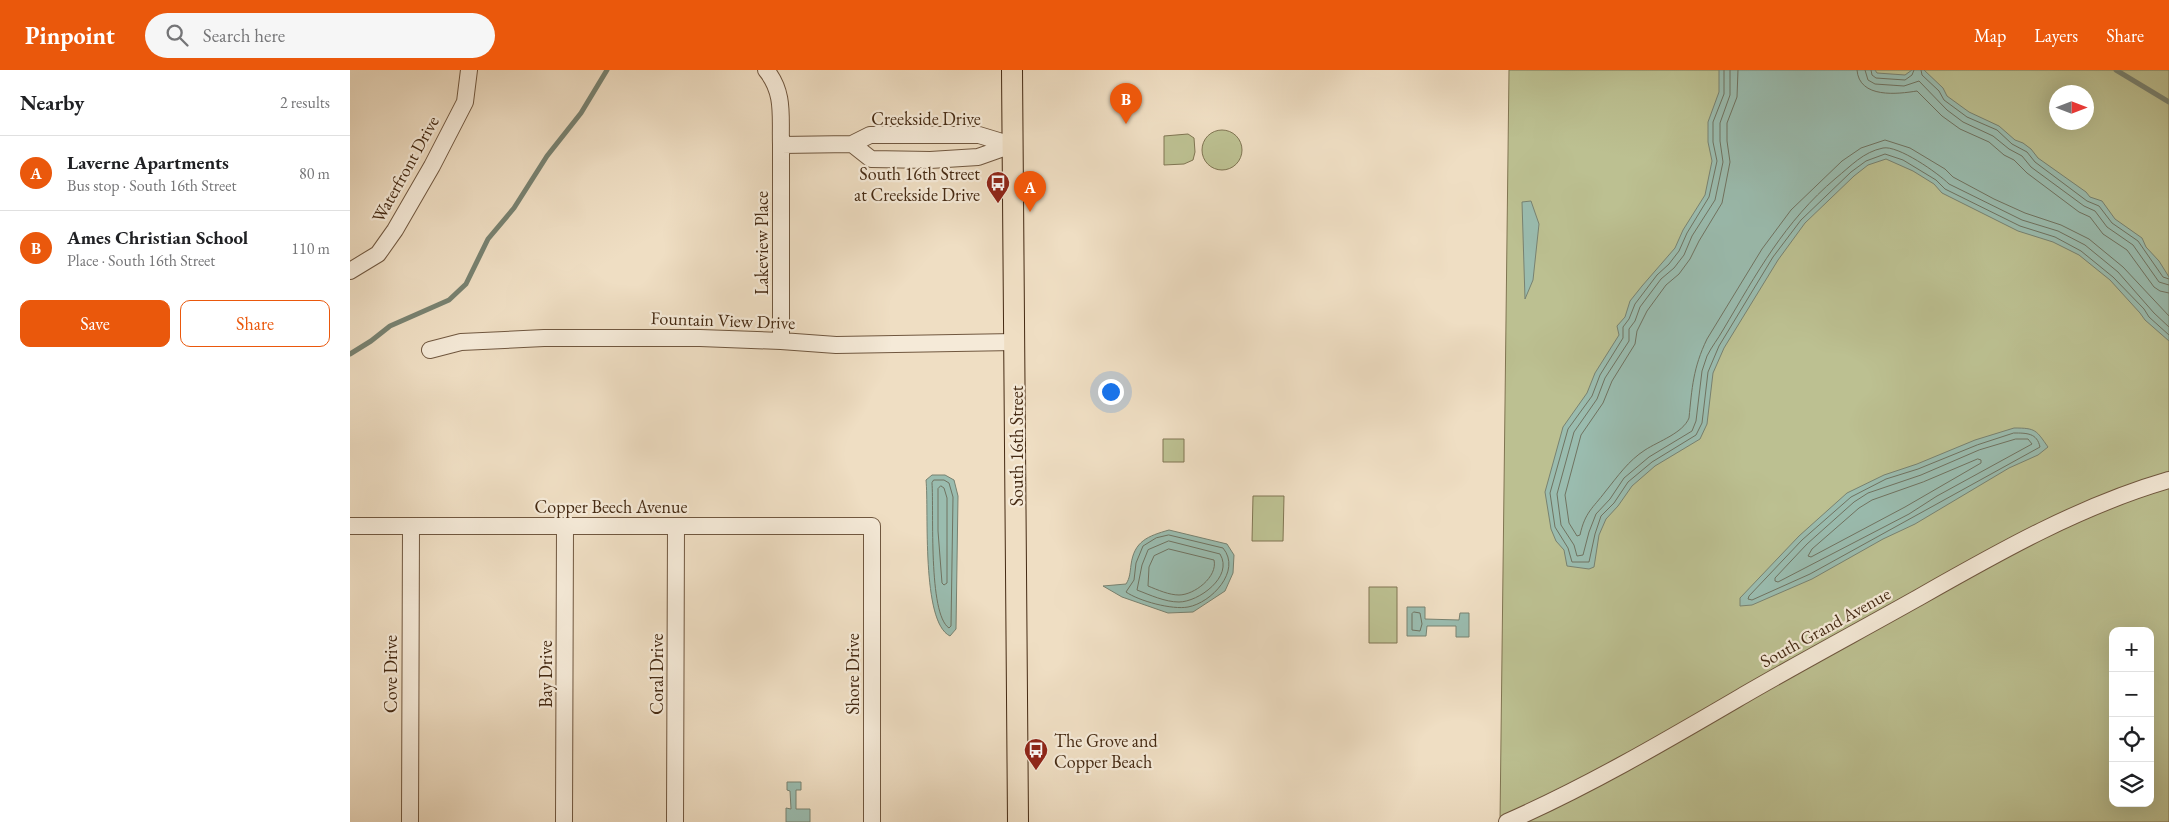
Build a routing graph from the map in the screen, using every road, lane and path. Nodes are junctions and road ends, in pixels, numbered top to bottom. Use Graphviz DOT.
graph roads {
  1 [pos="469,70"];
  2 [pos="766,70"];
  3 [pos="1012,70"];
  4 [pos="852,144"];
  5 [pos="781,145"];
  6 [pos="1012,145"];
  7 [pos="350,271"];
  8 [pos="781,341"];
  9 [pos="1015,342"];
  10 [pos="430,350"];
  11 [pos="2169,480"];
  12 [pos="350,526"];
  13 [pos="411,526"];
  14 [pos="565,526"];
  15 [pos="676,526"];
  16 [pos="872,526"];
  17 [pos="410,822"];
  18 [pos="564,822"];
  19 [pos="675,822"];
  20 [pos="872,822"];
  21 [pos="1018,822"];
  22 [pos="1507,822"];
  1 -- 7 [label="street, Waterfront Drive"];
  2 -- 5 [label="street"];
  3 -- 6 [label="main road, South 16th Street"];
  4 -- 5 [label="street, Creekside Drive"];
  4 -- 6 [label="street, Creekside Drive"];
  4 -- 6 [label="street, Creekside Drive"];
  5 -- 8 [label="street, Lakeview Place"];
  6 -- 9 [label="main road, South 16th Street"];
  8 -- 9 [label="street, Fountain View Drive"];
  8 -- 10 [label="street, Fountain View Drive"];
  9 -- 21 [label="main road, South 16th Street"];
  11 -- 22 [label="street, South Grand Avenue"];
  12 -- 13 [label="street, Copper Beech Avenue"];
  13 -- 14 [label="street, Copper Beech Avenue"];
  13 -- 17 [label="street, Cove Drive"];
  14 -- 15 [label="street, Copper Beech Avenue"];
  14 -- 18 [label="street, Bay Drive"];
  15 -- 16 [label="street, Copper Beech Avenue"];
  15 -- 19 [label="street, Coral Drive"];
  16 -- 20 [label="street, Shore Drive"];
}
